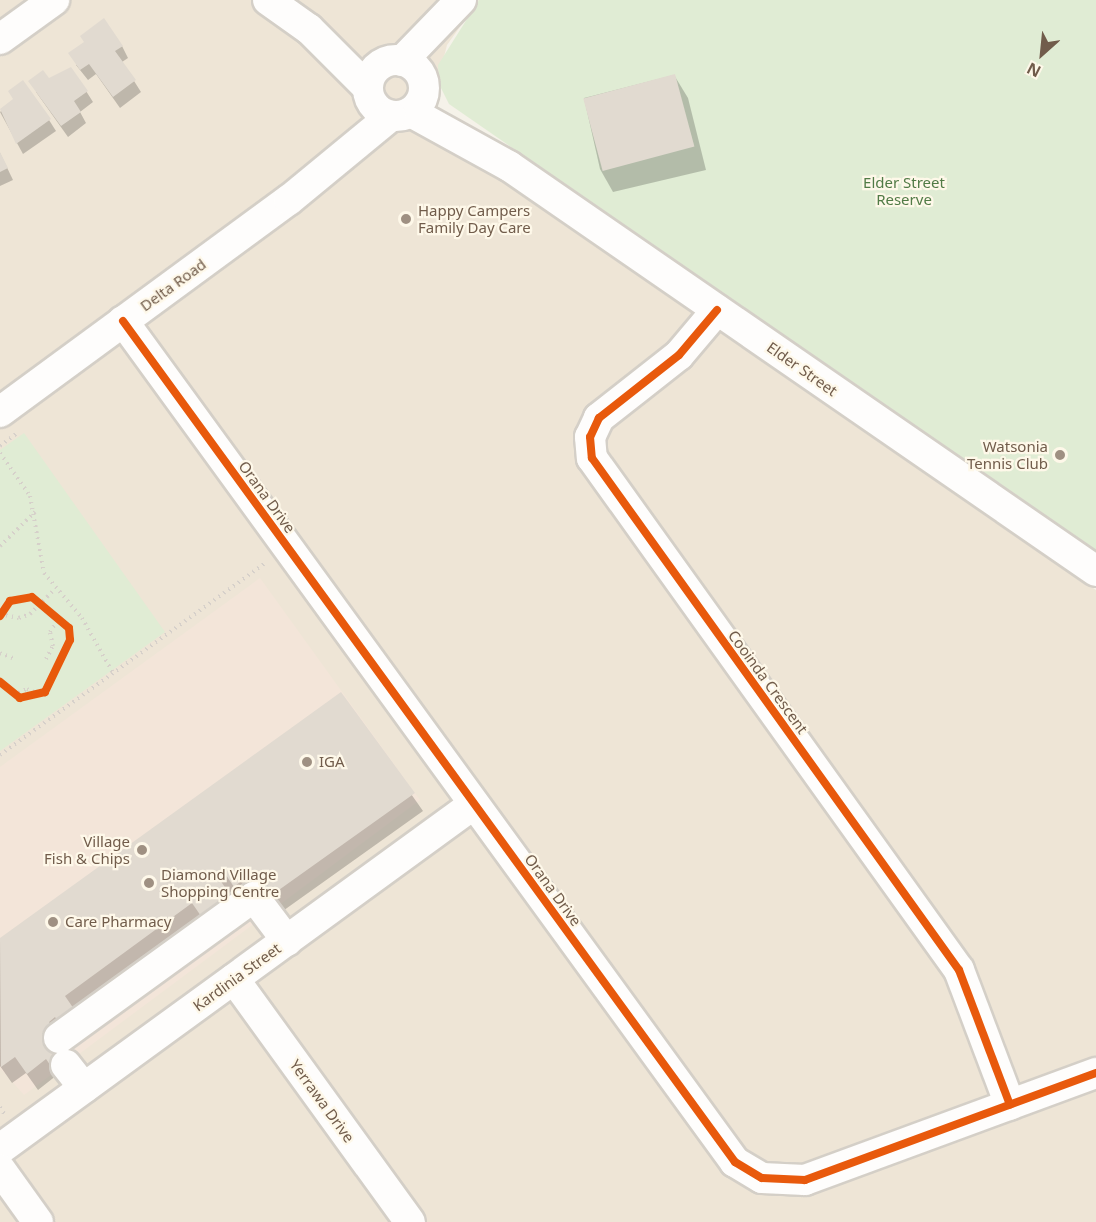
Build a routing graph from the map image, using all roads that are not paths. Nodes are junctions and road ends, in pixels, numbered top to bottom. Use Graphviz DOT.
graph roads {
  1 [pos="54,0"];
  2 [pos="267,0"];
  3 [pos="454,9"];
  4 [pos="0,39"];
  5 [pos="396,88"];
  6 [pos="717,310"];
  7 [pos="123,321"];
  8 [pos="9,422"];
  9 [pos="1096,571"];
  10 [pos="474,804"];
  11 [pos="287,941"];
  12 [pos="234,979"];
  13 [pos="1096,1073"];
  14 [pos="84,1088"];
  15 [pos="1010,1105"];
  16 [pos="0,1149"];
  17 [pos="0,1169"];
  18 [pos="38,1222"];
  19 [pos="410,1222"];
  1 -- 4 [label="street"];
  2 -- 5 [label="street, Elder Street"];
  3 -- 5 [label="street, Delta Road"];
  5 -- 6 [label="street, Elder Street"];
  5 -- 7 [label="street, Delta Road"];
  6 -- 9 [label="street, Elder Street"];
  6 -- 15 [label="street, Cooinda Crescent"];
  7 -- 8 [label="street, Delta Road"];
  7 -- 10 [label="street, Orana Drive"];
  10 -- 11 [label="street, Kardinia Street"];
  10 -- 15 [label="street, Orana Drive"];
  11 -- 12 [label="street, Kardinia Street"];
  11 -- 14 [label="street"];
  12 -- 14 [label="street, Kardinia Street"];
  12 -- 19 [label="street, Yerrawa Drive"];
  13 -- 15 [label="street, Orana Drive"];
  14 -- 16 [label="street, Kardinia Street"];
  17 -- 18 [label="street"];
}
